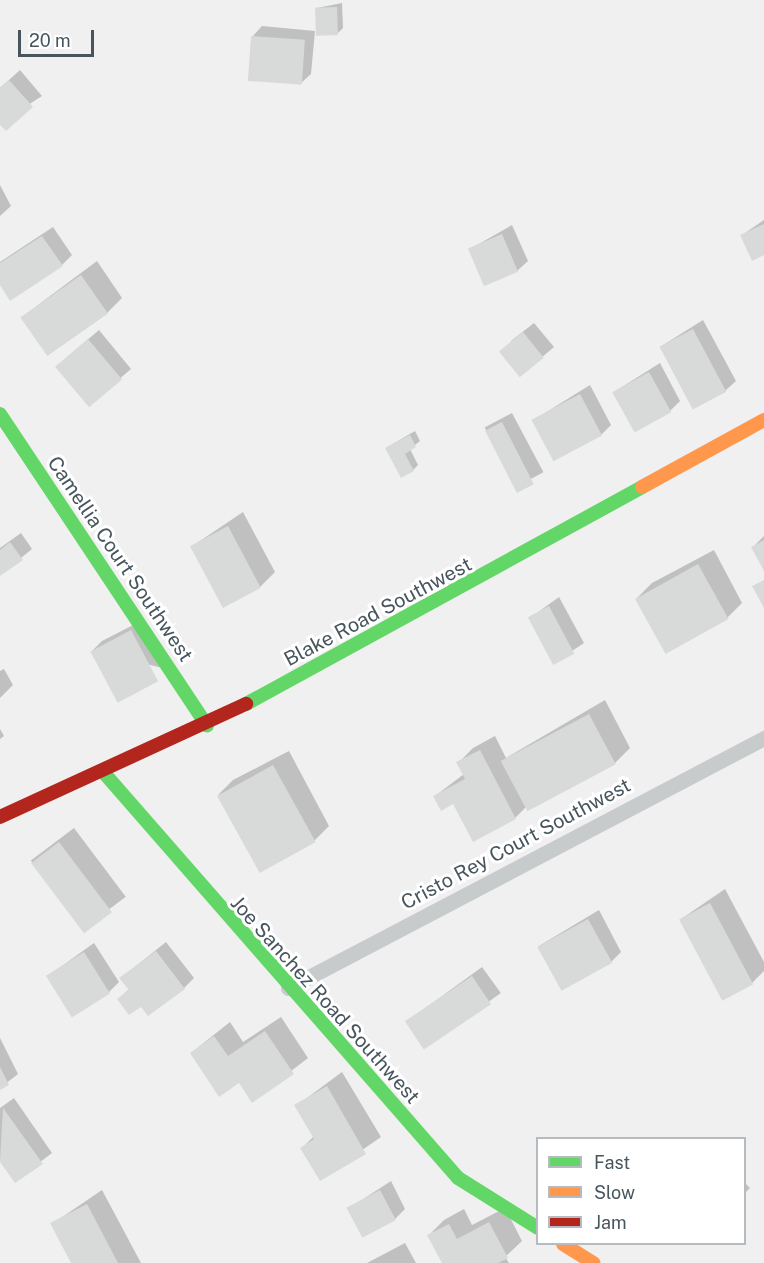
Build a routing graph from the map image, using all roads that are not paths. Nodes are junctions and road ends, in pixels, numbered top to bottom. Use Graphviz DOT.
graph roads {
  1 [pos="0,414"];
  2 [pos="764,420"];
  3 [pos="207,726"];
  4 [pos="764,738"];
  5 [pos="105,774"];
  6 [pos="0,817"];
  7 [pos="288,988"];
  8 [pos="536,1227"];
  9 [pos="565,1245"];
  10 [pos="594,1263"];
  1 -- 3 [label="street, Camellia Court Southwest"];
  2 -- 3 [label="street, Blake Road Southwest"];
  3 -- 5 [label="street, Blake Road Southwest"];
  4 -- 7 [label="lane, Cristo Rey Court Southwest"];
  5 -- 6 [label="street, Blake Road Southwest"];
  5 -- 7 [label="street, Joe Sanchez Road Southwest"];
  7 -- 8 [label="street, Joe Sanchez Road Southwest"];
  9 -- 10 [label="street"];
}
